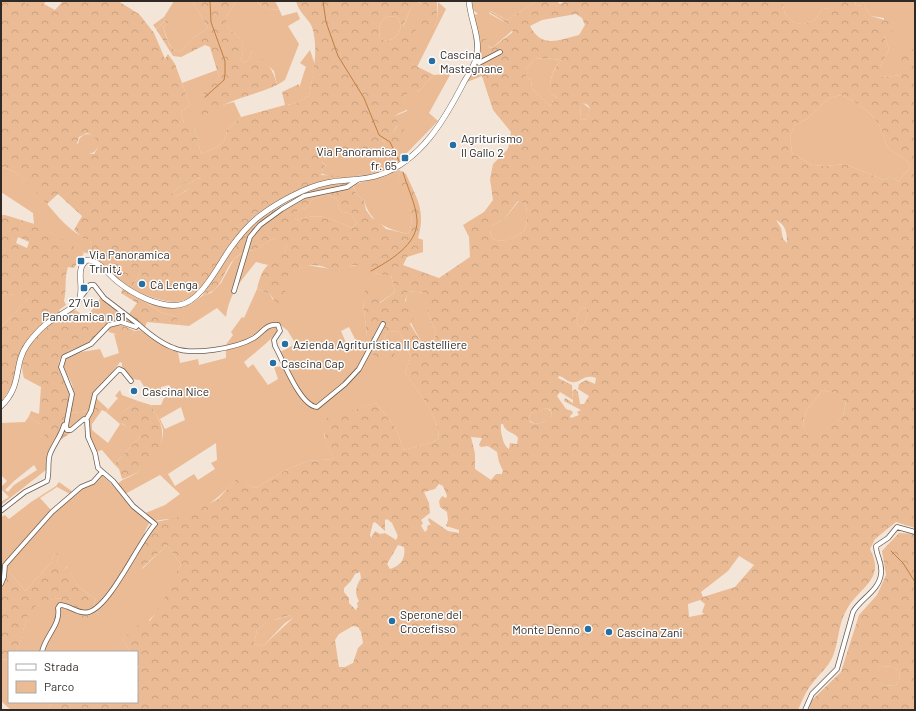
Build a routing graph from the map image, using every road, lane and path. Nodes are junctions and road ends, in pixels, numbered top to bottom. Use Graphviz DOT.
graph roads {
  1 [pos="468,1"];
  2 [pos="500,52"];
  3 [pos="477,57"];
  4 [pos="359,179"];
  5 [pos="234,291"];
  6 [pos="80,298"];
  7 [pos="138,324"];
  8 [pos="384,324"];
  9 [pos="121,363"];
  10 [pos="119,369"];
  11 [pos="131,381"];
  12 [pos="1,406"];
  13 [pos="68,415"];
  14 [pos="86,420"];
  15 [pos="69,431"];
  16 [pos="61,434"];
  17 [pos="102,472"];
  18 [pos="2,510"];
  19 [pos="915,532"];
  20 [pos="1,584"];
  21 [pos="42,651"];
  22 [pos="805,710"];
  1 -- 3 [label="street"];
  2 -- 3 [label="street"];
  3 -- 4 [label="street"];
  4 -- 5 [label="street"];
  4 -- 6 [label="street"];
  6 -- 7 [label="street"];
  6 -- 12 [label="street"];
  7 -- 8 [label="street"];
  7 -- 13 [label="street"];
  9 -- 10 [label="street"];
  10 -- 11 [label="street"];
  10 -- 14 [label="street"];
  13 -- 15 [label="street"];
  13 -- 16 [label="street"];
  14 -- 15 [label="street"];
  14 -- 17 [label="street"];
  15 -- 16 [label="street"];
  16 -- 18 [label="street"];
  17 -- 20 [label="street"];
  17 -- 21 [label="street"];
  19 -- 22 [label="street"];
}
